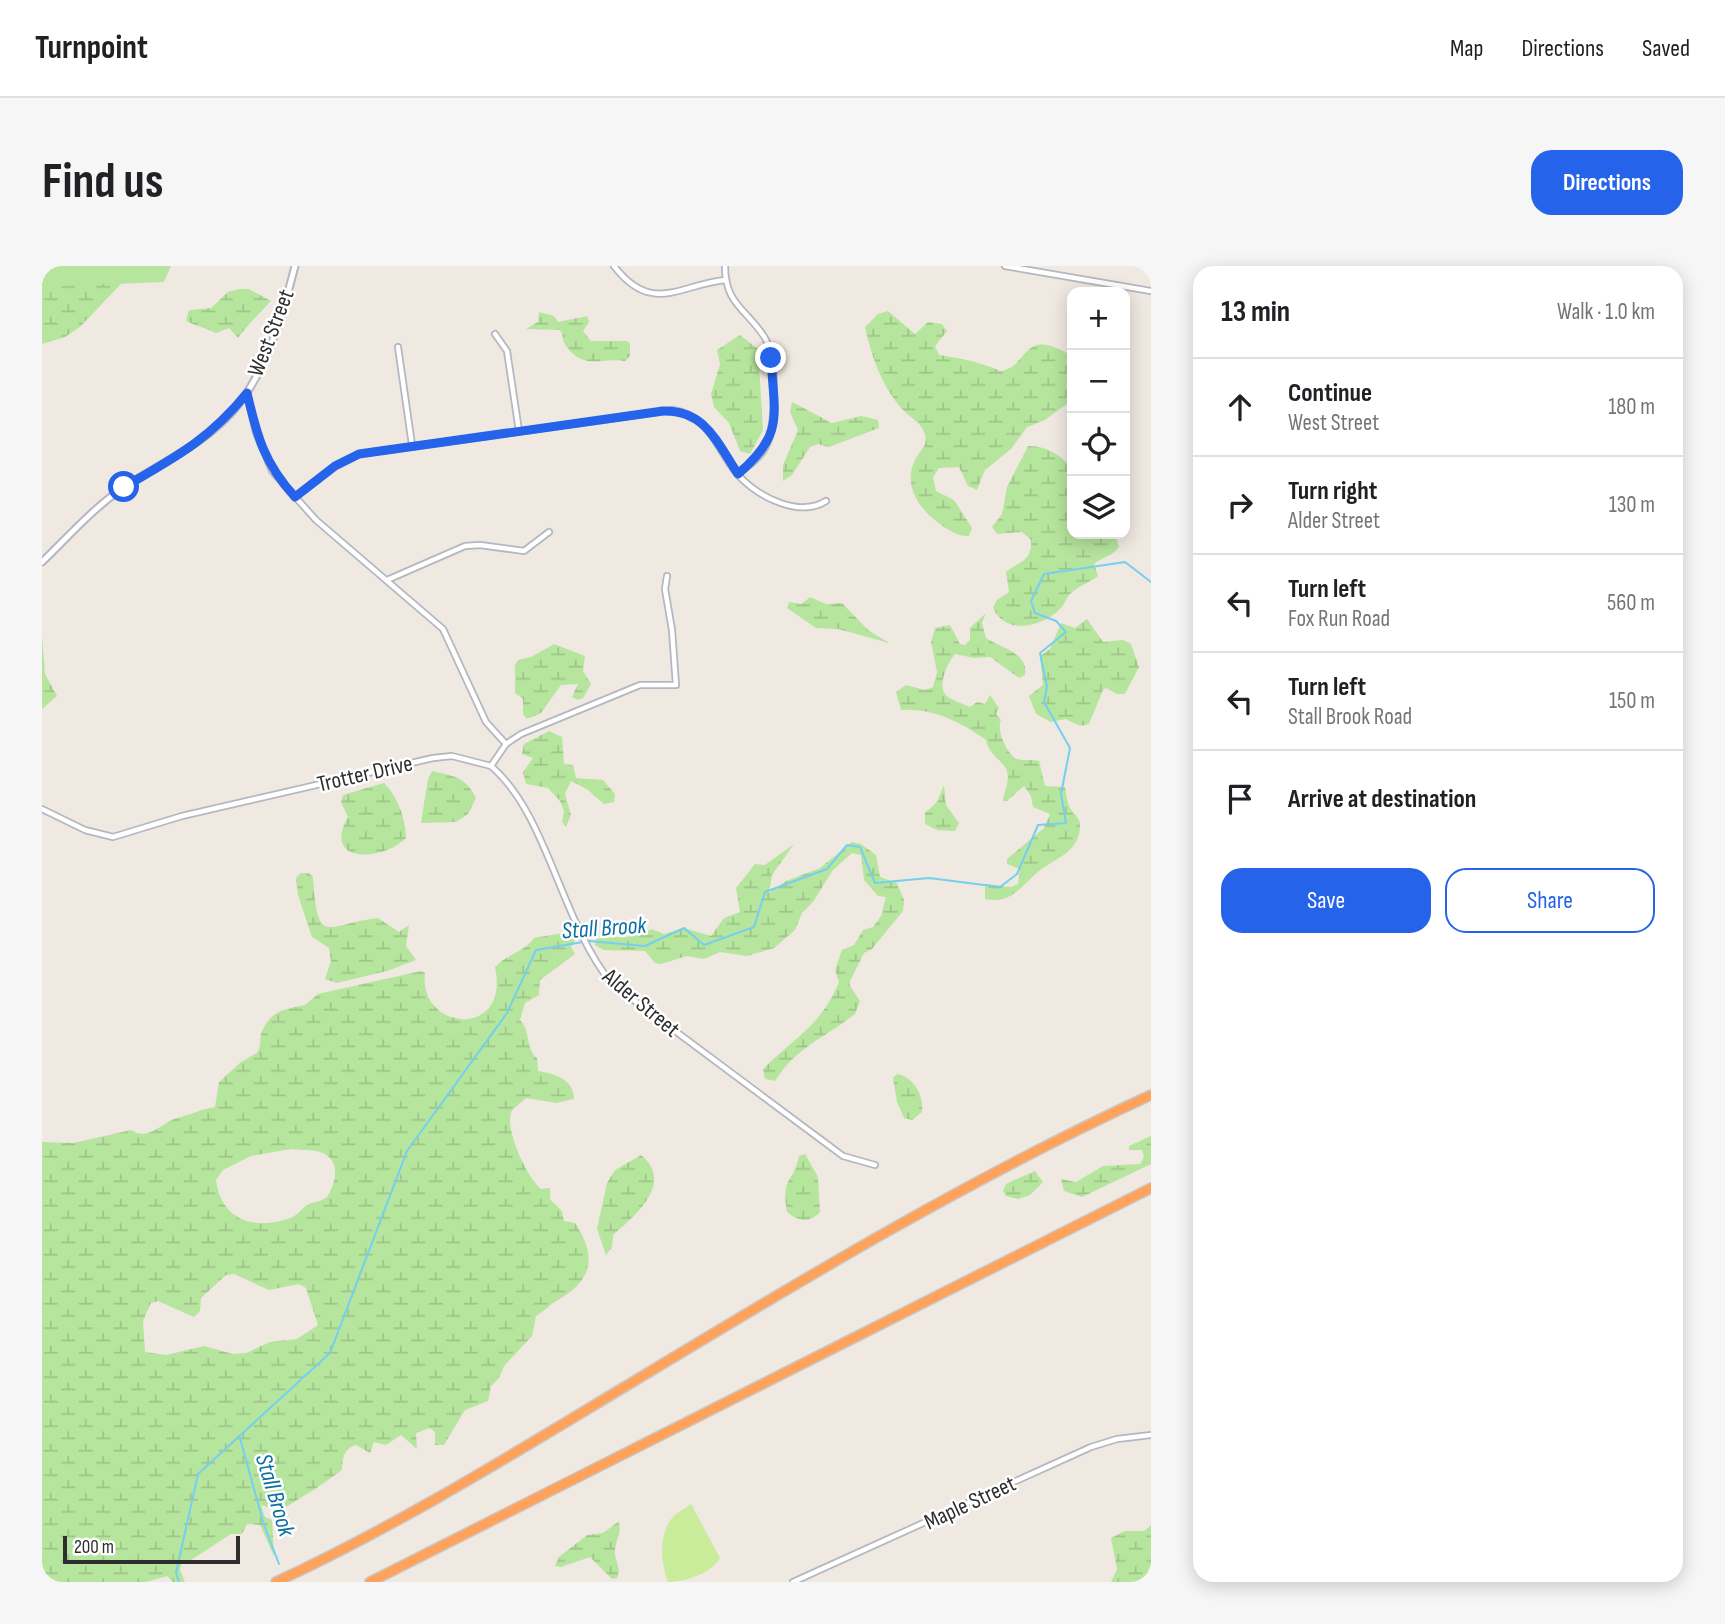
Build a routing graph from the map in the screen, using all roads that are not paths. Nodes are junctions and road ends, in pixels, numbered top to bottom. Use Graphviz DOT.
graph roads {
  1 [pos="295,266"];
  2 [pos="614,266"];
  3 [pos="724,266"];
  4 [pos="1005,266"];
  5 [pos="725,281"];
  6 [pos="1151,291"];
  7 [pos="495,334"];
  8 [pos="398,347"];
  9 [pos="247,393"];
  10 [pos="519,431"];
  11 [pos="412,445"];
  12 [pos="738,474"];
  13 [pos="295,497"];
  14 [pos="826,501"];
  15 [pos="549,532"];
  16 [pos="45,556"];
  17 [pos="42,562"];
  18 [pos="667,576"];
  19 [pos="387,580"];
  20 [pos="506,744"];
  21 [pos="491,766"];
  22 [pos="42,809"];
  23 [pos="1151,1095"];
  24 [pos="875,1165"];
  25 [pos="1151,1188"];
  26 [pos="1151,1435"];
  27 [pos="304,1569"];
  28 [pos="267,1582"];
  29 [pos="276,1582"];
  30 [pos="370,1582"];
  31 [pos="793,1582"];
  1 -- 9 [label="street, West Street"];
  2 -- 5 [label="street"];
  3 -- 5 [label="street"];
  4 -- 6 [label="street"];
  5 -- 12 [label="street"];
  7 -- 10 [label="street"];
  8 -- 11 [label="street"];
  9 -- 13 [label="street"];
  9 -- 16 [label="street, West Street"];
  10 -- 11 [label="street"];
  10 -- 12 [label="street"];
  11 -- 13 [label="street"];
  12 -- 14 [label="street"];
  13 -- 19 [label="street"];
  15 -- 19 [label="street"];
  16 -- 17 [label="street, West Street"];
  18 -- 20 [label="street"];
  19 -- 20 [label="street"];
  20 -- 21 [label="street"];
  21 -- 22 [label="street, Trotter Drive"];
  21 -- 24 [label="street, Alder Street"];
  23 -- 27 [label="highway"];
  25 -- 30 [label="highway"];
  26 -- 31 [label="street, Maple Street"];
  27 -- 28 [label="highway"];
  27 -- 29 [label="highway"];
}
